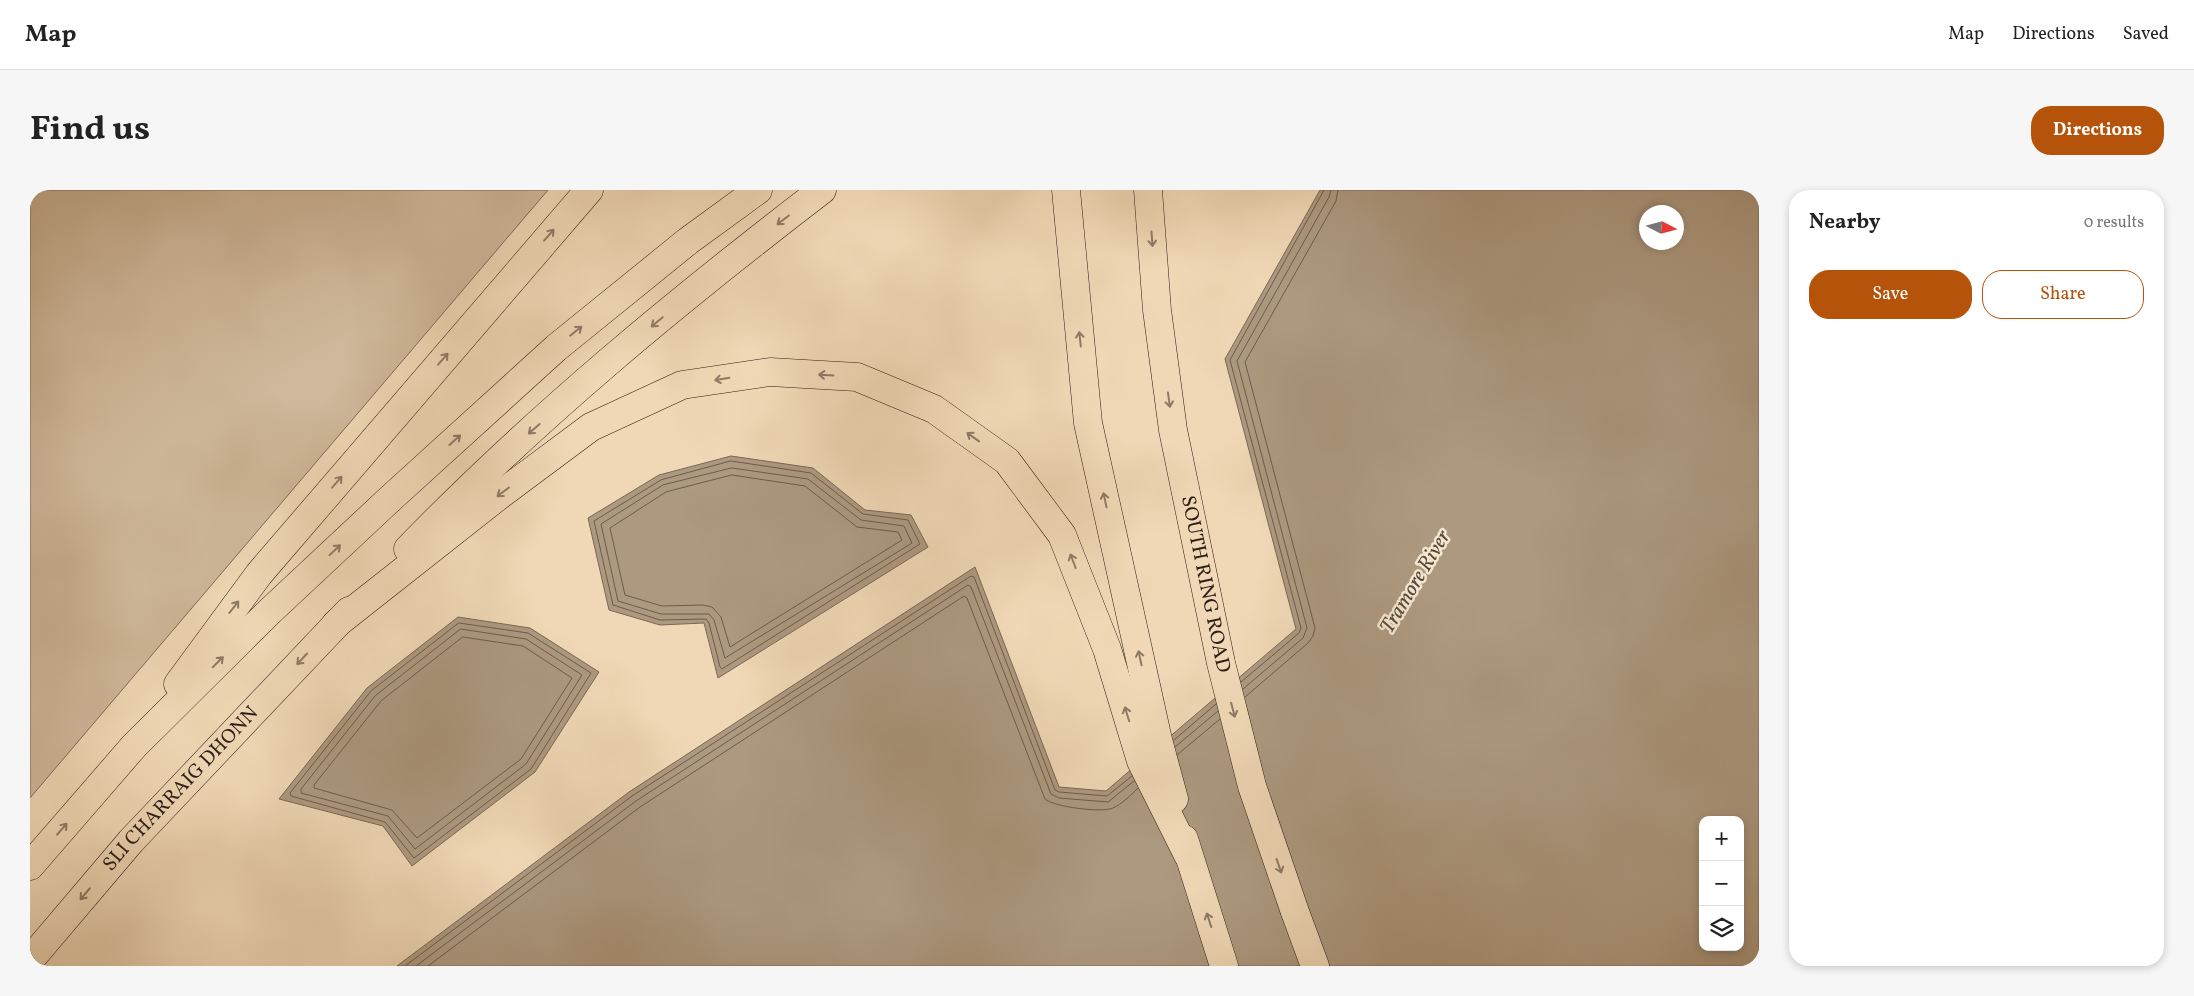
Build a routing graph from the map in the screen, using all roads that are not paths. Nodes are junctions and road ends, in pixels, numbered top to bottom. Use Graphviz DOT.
graph roads {
  1 [pos="589,190"];
  2 [pos="758,190"];
  3 [pos="822,190"];
  4 [pos="1066,190"];
  5 [pos="1148,190"];
  6 [pos="336,624"];
  7 [pos="134,746"];
  8 [pos="1188,855"];
  9 [pos="30,866"];
  10 [pos="30,960"];
  11 [pos="1224,966"];
  12 [pos="1315,966"];
  7 -- 1 [label="highway, one-way"];
  7 -- 2 [label="highway, one-way"];
  3 -- 6 [label="highway, one-way"];
  8 -- 4 [label="highway, one-way"];
  5 -- 12 [label="highway, SOUTH RING ROAD, one-way"];
  8 -- 6 [label="highway, one-way"];
  6 -- 10 [label="highway, SLI CHARRAIG DHONN, one-way"];
  9 -- 7 [label="highway, one-way"];
  11 -- 8 [label="highway, one-way"];
}
